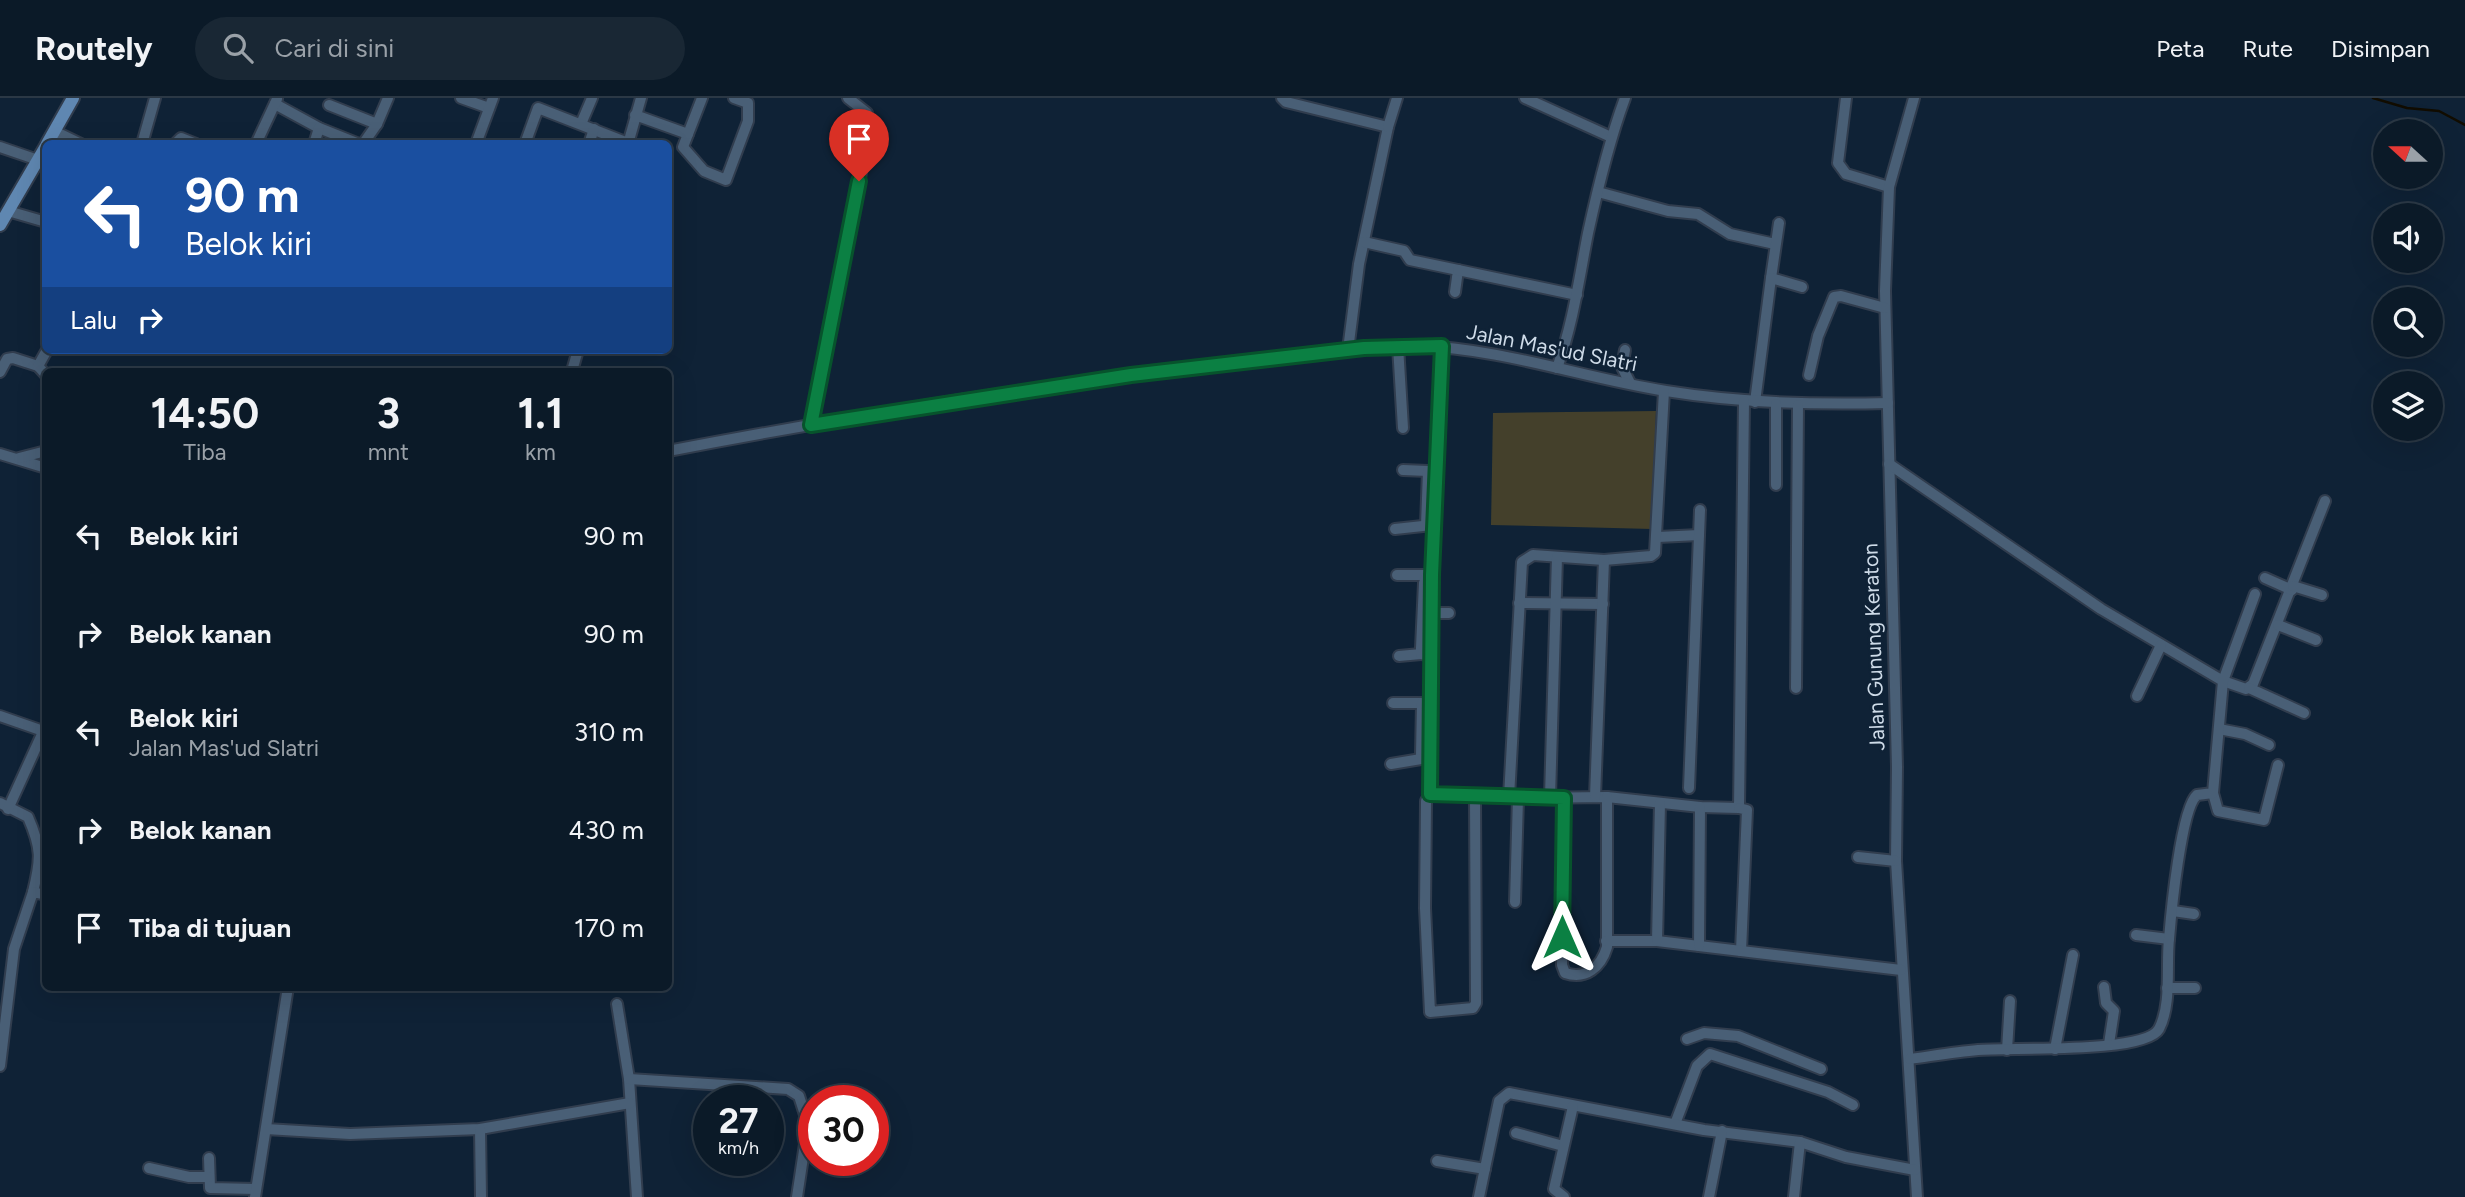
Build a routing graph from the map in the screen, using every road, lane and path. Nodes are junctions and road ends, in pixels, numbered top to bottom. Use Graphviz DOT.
graph roads {
  1 [pos="73,98"];
  2 [pos="155,98"];
  3 [pos="388,98"];
  4 [pos="461,98"];
  5 [pos="592,98"];
  6 [pos="641,98"];
  7 [pos="702,98"];
  8 [pos="735,98"];
  9 [pos="848,98"];
  10 [pos="1282,98"];
  11 [pos="1397,98"];
  12 [pos="1525,98"];
  13 [pos="1625,98"];
  14 [pos="1846,98"];
  15 [pos="1914,98"];
  16 [pos="276,101"];
  17 [pos="491,103"];
  18 [pos="540,103"];
  19 [pos="329,105"];
  20 [pos="635,115"];
  21 [pos="377,124"];
  22 [pos="581,124"];
  23 [pos="1388,127"];
  24 [pos="319,128"];
  25 [pos="594,129"];
  26 [pos="54,131"];
  27 [pos="688,134"];
  28 [pos="1611,137"];
  29 [pos="49,140"];
  30 [pos="73,140"];
  31 [pos="143,140"];
  32 [pos="258,140"];
  33 [pos="315,140"];
  34 [pos="350,140"];
  35 [pos="364,140"];
  36 [pos="477,140"];
  37 [pos="526,140"];
  38 [pos="590,140"];
  39 [pos="621,140"];
  40 [pos="629,140"];
  41 [pos="0,147"];
  42 [pos="42,152"];
  43 [pos="38,160"];
  44 [pos="1889,187"];
  45 [pos="1598,192"];
  46 [pos="8,211"];
  47 [pos="42,221"];
  48 [pos="1779,223"];
  49 [pos="0,225"];
  50 [pos="1364,242"];
  51 [pos="1775,244"];
  52 [pos="1458,270"];
  53 [pos="1771,278"];
  54 [pos="1802,287"];
  55 [pos="1455,292"];
  56 [pos="1577,295"];
  57 [pos="1885,308"];
  58 [pos="1398,346"];
  59 [pos="1442,346"];
  60 [pos="1349,350"];
  61 [pos="1625,350"];
  62 [pos="1557,368"];
  63 [pos="42,371"];
  64 [pos="0,372"];
  65 [pos="1809,375"];
  66 [pos="1630,383"];
  67 [pos="1664,391"];
  68 [pos="1750,401"];
  69 [pos="1888,402"];
  70 [pos="1776,404"];
  71 [pos="1798,405"];
  72 [pos="811,425"];
  73 [pos="1403,428"];
  74 [pos="672,451"];
  75 [pos="42,452"];
  76 [pos="0,454"];
  77 [pos="19,458"];
  78 [pos="1889,464"];
  79 [pos="42,467"];
  80 [pos="1403,470"];
  81 [pos="1432,472"];
  82 [pos="1776,485"];
  83 [pos="2325,501"];
  84 [pos="1700,510"];
  85 [pos="1430,525"];
  86 [pos="1395,528"];
  87 [pos="1699,535"];
  88 [pos="1658,537"];
  89 [pos="1558,557"];
  90 [pos="1604,559"];
  91 [pos="1397,575"];
  92 [pos="1429,575"];
  93 [pos="2265,578"];
  94 [pos="2292,588"];
  95 [pos="2255,594"];
  96 [pos="2322,595"];
  97 [pos="1519,603"];
  98 [pos="1556,603"];
  99 [pos="1603,604"];
  100 [pos="1432,613"];
  101 [pos="1449,613"];
  102 [pos="2278,625"];
  103 [pos="2316,640"];
  104 [pos="2161,645"];
  105 [pos="1426,655"];
  106 [pos="1399,656"];
  107 [pos="2223,681"];
  108 [pos="1796,688"];
  109 [pos="2249,688"];
  110 [pos="2137,696"];
  111 [pos="1393,703"];
  112 [pos="1426,704"];
  113 [pos="2304,713"];
  114 [pos="1,720"];
  115 [pos="2219,729"];
  116 [pos="42,731"];
  117 [pos="42,736"];
  118 [pos="2269,745"];
  119 [pos="1425,758"];
  120 [pos="1391,764"];
  121 [pos="2278,765"];
  122 [pos="1689,788"];
  123 [pos="2213,793"];
  124 [pos="1430,794"];
  125 [pos="1475,797"];
  126 [pos="1514,797"];
  127 [pos="1550,797"];
  128 [pos="1595,797"];
  129 [pos="1607,797"];
  130 [pos="1564,798"];
  131 [pos="1660,803"];
  132 [pos="4,806"];
  133 [pos="1700,807"];
  134 [pos="1739,808"];
  135 [pos="1858,857"];
  136 [pos="1896,861"];
  137 [pos="33,892"];
  138 [pos="42,894"];
  139 [pos="1515,902"];
  140 [pos="2173,911"];
  141 [pos="2194,914"];
  142 [pos="2136,935"];
  143 [pos="2169,939"];
  144 [pos="1606,941"];
  145 [pos="1657,941"];
  146 [pos="1699,946"];
  147 [pos="1741,951"];
  148 [pos="2073,955"];
  149 [pos="1902,970"];
  150 [pos="2104,988"];
  151 [pos="2166,988"];
  152 [pos="2195,988"];
  153 [pos="287,991"];
  154 [pos="2010,1001"];
  155 [pos="617,1004"];
  156 [pos="1714,1033"];
  157 [pos="1687,1039"];
  158 [pos="2109,1044"];
  159 [pos="2055,1049"];
  160 [pos="2007,1050"];
  161 [pos="1710,1054"];
  162 [pos="1910,1059"];
  163 [pos="0,1066"];
  164 [pos="1821,1069"];
  165 [pos="629,1079"];
  166 [pos="630,1103"];
  167 [pos="1853,1105"];
  168 [pos="1573,1106"];
  169 [pos="1675,1124"];
  170 [pos="266,1129"];
  171 [pos="480,1129"];
  172 [pos="1722,1131"];
  173 [pos="1516,1133"];
  174 [pos="1800,1142"];
  175 [pos="1563,1146"];
  176 [pos="209,1158"];
  177 [pos="1437,1161"];
  178 [pos="149,1168"];
  179 [pos="1485,1169"];
  180 [pos="1915,1170"];
  181 [pos="209,1177"];
  182 [pos="256,1193"];
  183 [pos="481,1197"];
  184 [pos="637,1197"];
  185 [pos="797,1197"];
  186 [pos="1479,1197"];
  187 [pos="1564,1197"];
  188 [pos="1709,1197"];
  189 [pos="1794,1197"];
  190 [pos="1917,1197"];
  1 -- 26 [label="main road"];
  2 -- 31 [label="street"];
  3 -- 21 [label="street"];
  4 -- 17 [label="street"];
  5 -- 22 [label="street"];
  6 -- 20 [label="street"];
  7 -- 27 [label="street"];
  8 -- 27 [label="street"];
  9 -- 72 [label="street"];
  10 -- 23 [label="street"];
  11 -- 23 [label="street"];
  12 -- 28 [label="street"];
  13 -- 28 [label="street"];
  14 -- 44 [label="street"];
  15 -- 44 [label="street, Jalan Gunung Keraton"];
  16 -- 24 [label="street"];
  16 -- 32 [label="street"];
  17 -- 36 [label="street"];
  18 -- 22 [label="street"];
  18 -- 37 [label="street"];
  19 -- 21 [label="street"];
  20 -- 27 [label="street"];
  20 -- 40 [label="street"];
  21 -- 35 [label="street"];
  22 -- 25 [label="street"];
  23 -- 50 [label="street"];
  24 -- 33 [label="street"];
  24 -- 34 [label="street"];
  25 -- 38 [label="street"];
  25 -- 39 [label="street"];
  26 -- 29 [label="main road"];
  26 -- 30 [label="street"];
  28 -- 45 [label="street"];
  41 -- 43 [label="street"];
  42 -- 43 [label="main road"];
  43 -- 46 [label="main road"];
  44 -- 57 [label="street, Jalan Gunung Keraton"];
  45 -- 51 [label="street"];
  45 -- 56 [label="street"];
  46 -- 47 [label="street"];
  46 -- 49 [label="main road"];
  48 -- 51 [label="street"];
  50 -- 52 [label="street"];
  50 -- 60 [label="street"];
  51 -- 53 [label="street"];
  52 -- 55 [label="street"];
  52 -- 56 [label="street"];
  53 -- 54 [label="street"];
  53 -- 68 [label="street"];
  56 -- 62 [label="street"];
  57 -- 65 [label="street"];
  57 -- 69 [label="street, Jalan Gunung Keraton"];
  58 -- 59 [label="street, Jalan Mas'ud Slatri"];
  58 -- 60 [label="street, Jalan Mas'ud Slatri"];
  58 -- 73 [label="street"];
  59 -- 62 [label="street, Jalan Mas'ud Slatri"];
  59 -- 81 [label="street"];
  60 -- 72 [label="street, Jalan Mas'ud Slatri"];
  61 -- 66 [label="street"];
  62 -- 66 [label="street, Jalan Mas'ud Slatri"];
  63 -- 64 [label="street"];
  66 -- 67 [label="street, Jalan Mas'ud Slatri"];
  67 -- 68 [label="street, Jalan Mas'ud Slatri"];
  67 -- 88 [label="street"];
  68 -- 70 [label="street, Jalan Mas'ud Slatri"];
  68 -- 134 [label="street"];
  69 -- 71 [label="street, Jalan Mas'ud Slatri"];
  69 -- 78 [label="street, Jalan Gunung Keraton"];
  70 -- 71 [label="street, Jalan Mas'ud Slatri"];
  70 -- 82 [label="street"];
  71 -- 108 [label="street"];
  72 -- 74 [label="street, Jalan Mas'ud Slatri"];
  75 -- 77 [label="street"];
  76 -- 77 [label="street"];
  77 -- 79 [label="street"];
  78 -- 104 [label="street"];
  78 -- 136 [label="street, Jalan Gunung Keraton"];
  80 -- 81 [label="street"];
  81 -- 85 [label="street"];
  83 -- 94 [label="street"];
  84 -- 87 [label="street"];
  85 -- 86 [label="street"];
  85 -- 92 [label="street"];
  87 -- 88 [label="street"];
  87 -- 122 [label="street"];
  88 -- 90 [label="street"];
  89 -- 90 [label="street"];
  89 -- 97 [label="street"];
  89 -- 98 [label="street"];
  90 -- 99 [label="street"];
  91 -- 92 [label="street"];
  92 -- 100 [label="street"];
  92 -- 105 [label="street"];
  93 -- 94 [label="street"];
  94 -- 96 [label="street"];
  94 -- 102 [label="street"];
  95 -- 107 [label="street"];
  97 -- 98 [label="street"];
  97 -- 126 [label="street"];
  98 -- 99 [label="street"];
  98 -- 127 [label="street"];
  99 -- 128 [label="street"];
  100 -- 101 [label="street"];
  100 -- 105 [label="street"];
  102 -- 103 [label="street"];
  102 -- 109 [label="street"];
  104 -- 107 [label="street"];
  104 -- 110 [label="street"];
  105 -- 106 [label="street"];
  105 -- 112 [label="street"];
  107 -- 109 [label="street"];
  107 -- 115 [label="street"];
  109 -- 113 [label="street"];
  111 -- 112 [label="street"];
  112 -- 119 [label="street"];
  114 -- 116 [label="street"];
  115 -- 118 [label="street"];
  115 -- 123 [label="street"];
  117 -- 132 [label="street"];
  119 -- 120 [label="street"];
  119 -- 124 [label="street"];
  121 -- 123 [label="street"];
  123 -- 140 [label="street"];
  124 -- 125 [label="street"];
  124 -- 125 [label="street"];
  125 -- 126 [label="street"];
  126 -- 127 [label="street"];
  126 -- 139 [label="street"];
  127 -- 130 [label="street"];
  128 -- 129 [label="street"];
  128 -- 130 [label="street"];
  129 -- 131 [label="street"];
  129 -- 144 [label="street"];
  130 -- 144 [label="street"];
  131 -- 133 [label="street"];
  131 -- 145 [label="street"];
  132 -- 137 [label="street"];
  133 -- 134 [label="street"];
  133 -- 146 [label="street"];
  134 -- 147 [label="street"];
  135 -- 136 [label="street"];
  136 -- 149 [label="street, Jalan Gunung Keraton"];
  137 -- 138 [label="street"];
  137 -- 163 [label="street"];
  140 -- 141 [label="street"];
  140 -- 143 [label="street"];
  142 -- 143 [label="street"];
  143 -- 151 [label="street"];
  144 -- 145 [label="street"];
  145 -- 146 [label="street"];
  146 -- 147 [label="street"];
  147 -- 149 [label="street"];
  148 -- 159 [label="street"];
  149 -- 162 [label="street, Jalan Gunung Keraton"];
  150 -- 158 [label="street"];
  151 -- 152 [label="street"];
  151 -- 158 [label="street"];
  153 -- 170 [label="street"];
  154 -- 160 [label="street"];
  155 -- 165 [label="street"];
  156 -- 157 [label="street"];
  156 -- 161 [label="street"];
  156 -- 164 [label="street"];
  158 -- 159 [label="street"];
  159 -- 160 [label="street"];
  160 -- 162 [label="street"];
  161 -- 167 [label="street"];
  161 -- 169 [label="street"];
  162 -- 180 [label="street, Jalan Gunung Keraton"];
  165 -- 166 [label="street"];
  165 -- 185 [label="street"];
  166 -- 171 [label="street"];
  166 -- 184 [label="street"];
  168 -- 169 [label="street"];
  168 -- 175 [label="street"];
  168 -- 179 [label="street"];
  169 -- 172 [label="street"];
  170 -- 171 [label="street"];
  170 -- 182 [label="street"];
  171 -- 183 [label="street"];
  172 -- 174 [label="street"];
  172 -- 188 [label="street"];
  173 -- 175 [label="street"];
  174 -- 180 [label="street"];
  174 -- 189 [label="street"];
  175 -- 187 [label="street"];
  176 -- 181 [label="street"];
  177 -- 179 [label="street"];
  178 -- 181 [label="street"];
  179 -- 186 [label="street"];
  180 -- 190 [label="street, Jalan Gunung Keraton"];
  181 -- 182 [label="street"];
}
